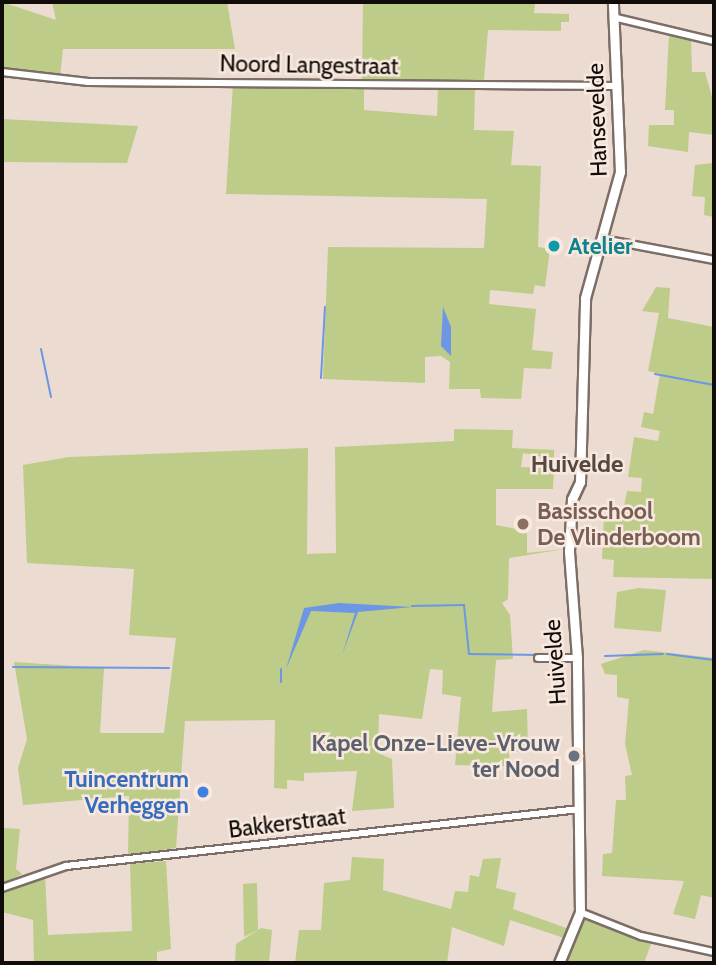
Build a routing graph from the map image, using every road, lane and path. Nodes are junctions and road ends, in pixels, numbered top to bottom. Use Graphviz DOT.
graph roads {
  1 [pos="613,2"];
  2 [pos="613,17"];
  3 [pos="714,41"];
  4 [pos="2,72"];
  5 [pos="616,86"];
  6 [pos="603,239"];
  7 [pos="714,260"];
  8 [pos="578,399"];
  9 [pos="538,658"];
  10 [pos="577,658"];
  11 [pos="580,809"];
  12 [pos="2,888"];
  13 [pos="580,912"];
  14 [pos="714,952"];
  15 [pos="559,963"];
  1 -- 2 [label="street, Hansevelde"];
  2 -- 3 [label="street"];
  2 -- 5 [label="street, Hansevelde"];
  4 -- 5 [label="street, Noord Langestraat"];
  5 -- 6 [label="street, Hansevelde"];
  6 -- 7 [label="street"];
  6 -- 8 [label="street, Hansevelde"];
  8 -- 10 [label="street, Huivelde"];
  9 -- 10 [label="street"];
  10 -- 11 [label="street, Huivelde"];
  11 -- 12 [label="street, Bakkerstraat"];
  11 -- 13 [label="street, Huivelde"];
  13 -- 14 [label="street"];
  13 -- 15 [label="street, Huivelde"];
}
